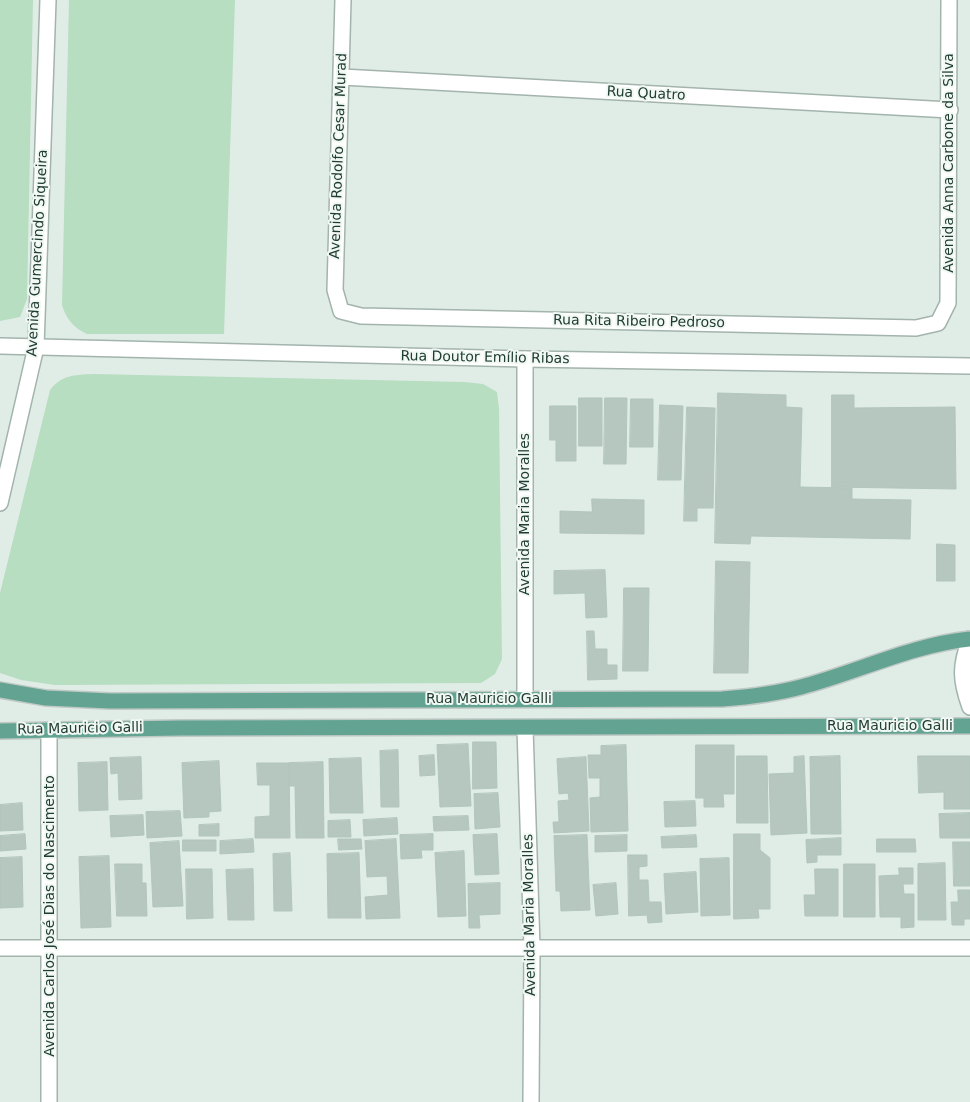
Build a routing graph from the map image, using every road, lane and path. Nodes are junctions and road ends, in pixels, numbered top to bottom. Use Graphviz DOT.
graph roads {
  1 [pos="48,0"];
  2 [pos="343,0"];
  3 [pos="949,0"];
  4 [pos="342,77"];
  5 [pos="950,110"];
  6 [pos="341,311"];
  7 [pos="938,323"];
  8 [pos="0,346"];
  9 [pos="36,347"];
  10 [pos="525,359"];
  11 [pos="970,366"];
  12 [pos="0,503"];
  13 [pos="970,638"];
  14 [pos="0,690"];
  15 [pos="525,698"];
  16 [pos="970,707"];
  17 [pos="970,726"];
  18 [pos="525,728"];
  19 [pos="50,730"];
  20 [pos="0,731"];
  21 [pos="0,948"];
  22 [pos="50,948"];
  23 [pos="532,948"];
  24 [pos="970,948"];
  25 [pos="49,1102"];
  26 [pos="531,1102"];
  1 -- 9 [label="street, Avenida Gumercindo Siqueira"];
  2 -- 4 [label="street, Avenida Rodolfo Cesar Murad"];
  3 -- 5 [label="street, Avenida Anna Carbone da Silva"];
  4 -- 5 [label="street, Rua Quatro"];
  4 -- 6 [label="street, Avenida Rodolfo Cesar Murad"];
  5 -- 7 [label="street, Avenida Anna Carbone da Silva"];
  6 -- 7 [label="street, Rua Rita Ribeiro Pedroso"];
  8 -- 9 [label="street, Rua Doutor Emílio Ribas"];
  9 -- 10 [label="street, Rua Doutor Emílio Ribas"];
  9 -- 12 [label="street, Avenida Gumercindo Siqueira"];
  10 -- 11 [label="street, Rua Doutor Emílio Ribas"];
  10 -- 15 [label="street, Avenida Maria Moralles"];
  13 -- 15 [label="main road, Rua Mauricio Galli"];
  13 -- 16 [label="street"];
  14 -- 15 [label="main road, Rua Mauricio Galli"];
  17 -- 18 [label="main road, Rua Mauricio Galli"];
  18 -- 19 [label="main road, Rua Mauricio Galli"];
  18 -- 23 [label="street, Avenida Maria Moralles"];
  19 -- 20 [label="main road, Rua Mauricio Galli"];
  19 -- 22 [label="street, Avenida Carlos José Dias do Nascimento"];
  21 -- 22 [label="street"];
  22 -- 23 [label="street"];
  22 -- 25 [label="street, Avenida Carlos José Dias do Nascimento"];
  23 -- 24 [label="street"];
  23 -- 26 [label="street, Avenida Maria Moralles"];
}
